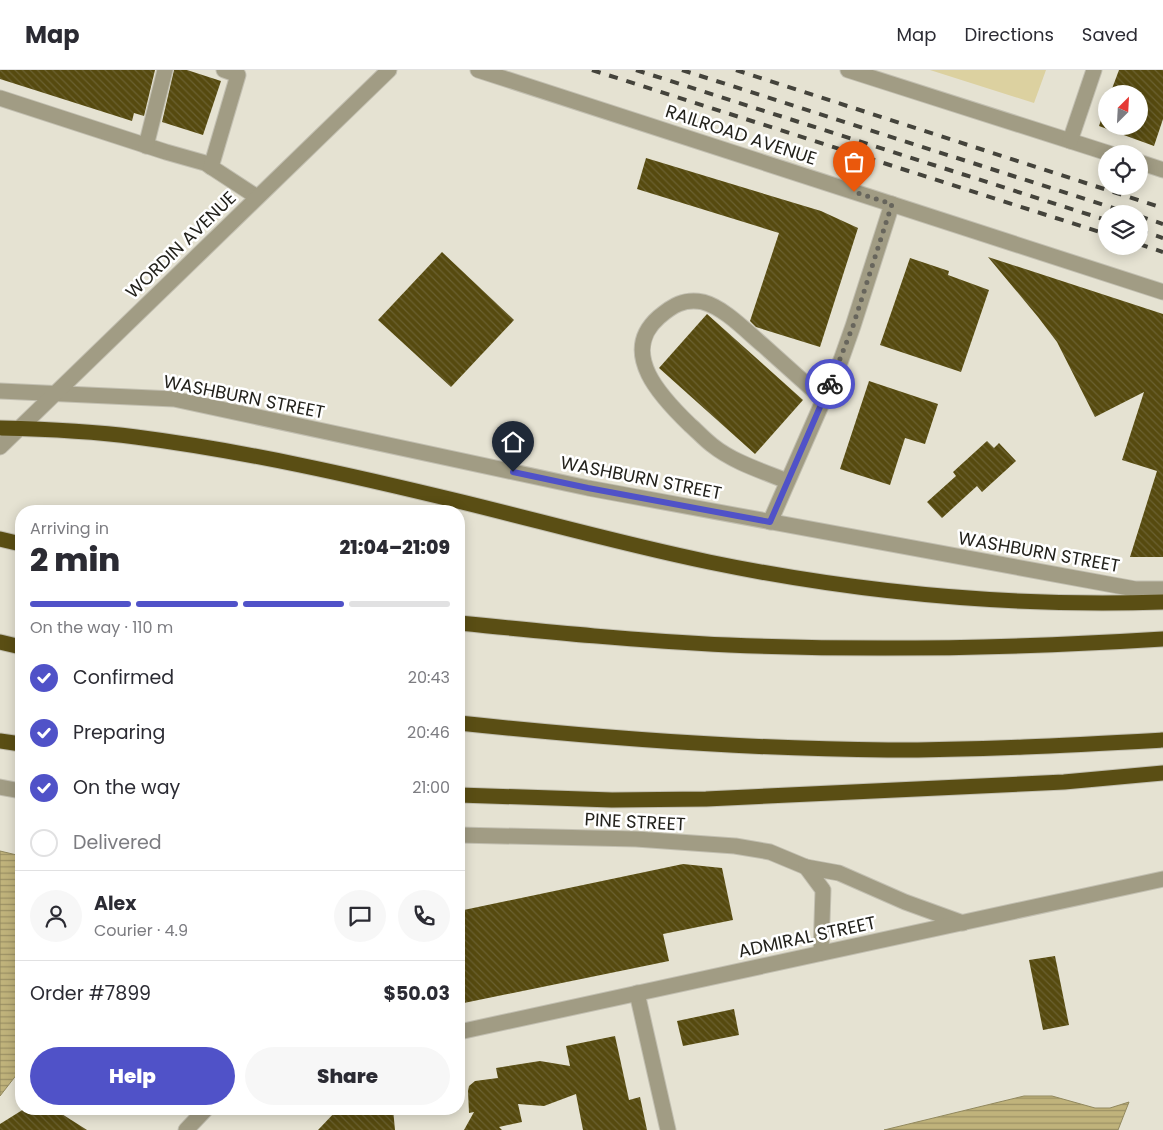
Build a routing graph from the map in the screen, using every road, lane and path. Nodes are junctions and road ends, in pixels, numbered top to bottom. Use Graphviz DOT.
graph roads {
  1 [pos="166,70"];
  2 [pos="224,70"];
  3 [pos="389,70"];
  4 [pos="478,70"];
  5 [pos="848,70"];
  6 [pos="1094,70"];
  7 [pos="0,98"];
  8 [pos="1070,141"];
  9 [pos="146,146"];
  10 [pos="1098,150"];
  11 [pos="1148,165"];
  12 [pos="211,167"];
  13 [pos="1163,170"];
  14 [pos="257,197"];
  15 [pos="892,204"];
  16 [pos="1163,292"];
  17 [pos="0,391"];
  18 [pos="54,394"];
  19 [pos="823,399"];
  20 [pos="0,428"];
  21 [pos="19,428"];
  22 [pos="0,447"];
  23 [pos="787,481"];
  24 [pos="770,522"];
  25 [pos="0,539"];
  26 [pos="15,543"];
  27 [pos="1163,590"];
  28 [pos="1163,602"];
  29 [pos="465,624"];
  30 [pos="1163,639"];
  31 [pos="0,642"];
  32 [pos="15,646"];
  33 [pos="465,724"];
  34 [pos="1163,740"];
  35 [pos="0,741"];
  36 [pos="15,743"];
  37 [pos="1163,774"];
  38 [pos="0,787"];
  39 [pos="15,790"];
  40 [pos="465,795"];
  41 [pos="465,835"];
  42 [pos="806,867"];
  43 [pos="1163,879"];
  44 [pos="963,923"];
  45 [pos="821,953"];
  46 [pos="637,993"];
  47 [pos="465,1031"];
  48 [pos="200,1115"];
  49 [pos="187,1129"];
  50 [pos="668,1130"];
  1 -- 9 [label="street"];
  2 -- 12 [label="street"];
  3 -- 14 [label="street, WORDIN AVENUE"];
  4 -- 15 [label="street, RAILROAD AVENUE"];
  5 -- 8 [label="street"];
  6 -- 8 [label="street"];
  7 -- 9 [label="street"];
  8 -- 10 [label="street"];
  9 -- 12 [label="street"];
  11 -- 13 [label="street"];
  12 -- 14 [label="street"];
  14 -- 18 [label="street, WORDIN AVENUE"];
  15 -- 16 [label="street, RAILROAD AVENUE"];
  15 -- 19 [label="street"];
  17 -- 18 [label="street, WASHBURN STREET"];
  18 -- 21 [label="street, WORDIN AVENUE"];
  18 -- 24 [label="street, WASHBURN STREET"];
  19 -- 23 [label="street"];
  19 -- 23 [label="street"];
  20 -- 21 [label="highway"];
  21 -- 22 [label="street, WORDIN AVENUE"];
  21 -- 28 [label="highway"];
  23 -- 24 [label="street"];
  24 -- 27 [label="street, WASHBURN STREET"];
  25 -- 26 [label="highway"];
  29 -- 30 [label="highway"];
  31 -- 32 [label="highway"];
  33 -- 34 [label="highway"];
  35 -- 36 [label="highway"];
  37 -- 40 [label="highway"];
  38 -- 39 [label="street"];
  41 -- 42 [label="street, PINE STREET"];
  42 -- 44 [label="street, PINE STREET"];
  42 -- 45 [label="street"];
  43 -- 44 [label="street, ADMIRAL STREET"];
  44 -- 45 [label="street, ADMIRAL STREET"];
  45 -- 46 [label="street, ADMIRAL STREET"];
  46 -- 47 [label="street, ADMIRAL STREET"];
  46 -- 50 [label="street"];
  48 -- 49 [label="street"];
}
